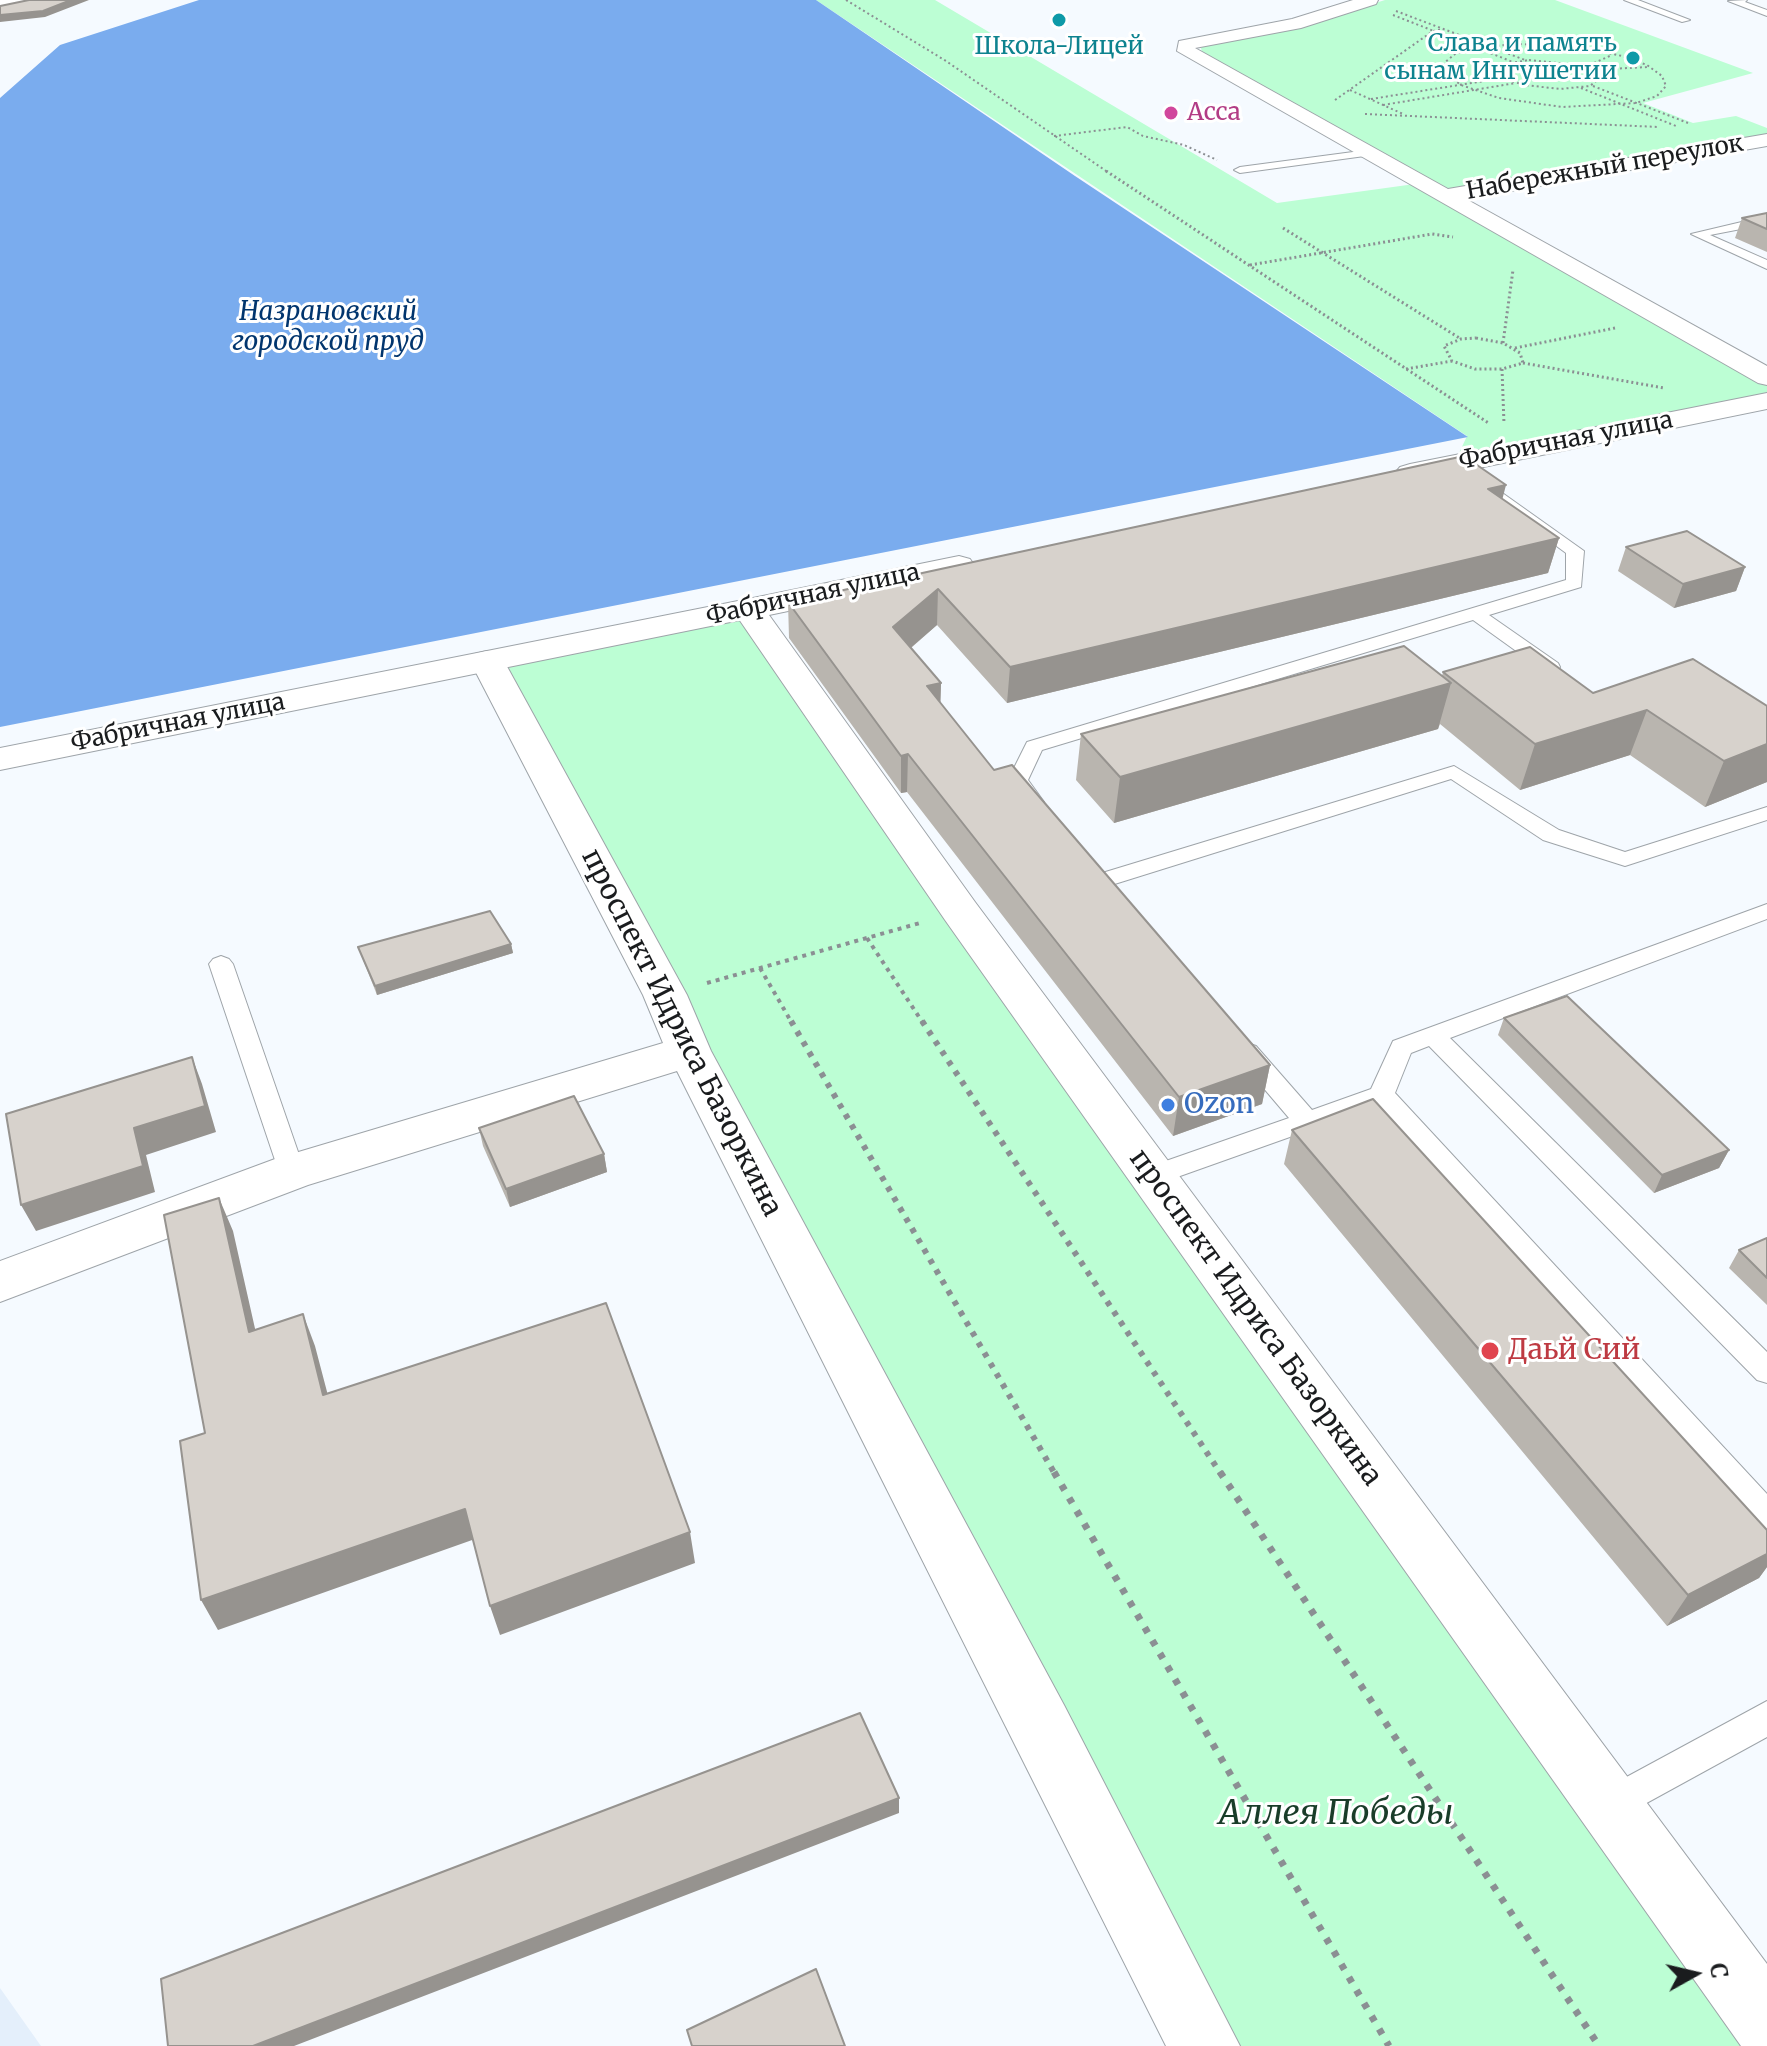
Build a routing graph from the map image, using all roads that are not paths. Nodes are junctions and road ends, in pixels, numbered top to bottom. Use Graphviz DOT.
graph roads {
  1 [pos="24,0"];
  2 [pos="1629,0"];
  3 [pos="1742,0"];
  4 [pos="1367,1"];
  5 [pos="0,5"];
  6 [pos="1270,12"];
  7 [pos="1767,13"];
  8 [pos="1685,20"];
  9 [pos="1295,24"];
  10 [pos="1767,140"];
  11 [pos="1368,153"];
  12 [pos="1240,170"];
  13 [pos="1444,196"];
  14 [pos="1767,220"];
  15 [pos="1767,265"];
  16 [pos="1767,377"];
  17 [pos="1767,401"];
  18 [pos="1454,464"];
  19 [pos="1377,479"];
  20 [pos="993,559"];
  21 [pos="748,609"];
  22 [pos="1475,613"];
  23 [pos="487,661"];
  24 [pos="1569,680"];
  25 [pos="0,759"];
  26 [pos="1767,813"];
  27 [pos="1044,814"];
  28 [pos="1097,882"];
  29 [pos="1767,911"];
  30 [pos="221,964"];
  31 [pos="1432,1035"];
  32 [pos="1233,1037"];
  33 [pos="689,1051"];
  34 [pos="1382,1095"];
  35 [pos="1306,1120"];
  36 [pos="292,1172"];
  37 [pos="1152,1176"];
  38 [pos="0,1282"];
  39 [pos="1767,1371"];
  40 [pos="1767,1516"];
  41 [pos="1767,1718"];
  42 [pos="1609,1805"];
  43 [pos="1767,2022"];
  44 [pos="1204,2046"];
  1 -- 5 [label="street"];
  2 -- 8 [label="lane"];
  3 -- 7 [label="lane"];
  4 -- 9 [label="street"];
  6 -- 9 [label="street"];
  9 -- 11 [label="street"];
  10 -- 13 [label="street, Набережный переулок"];
  11 -- 12 [label="lane"];
  11 -- 13 [label="street"];
  13 -- 16 [label="street"];
  14 -- 15 [label="lane"];
  17 -- 18 [label="street, Фабричная улица"];
  18 -- 19 [label="street, Фабричная улица"];
  18 -- 22 [label="lane"];
  20 -- 21 [label="street, Фабричная улица"];
  21 -- 23 [label="street, Фабричная улица"];
  21 -- 37 [label="street, проспект Идриса Базоркина"];
  22 -- 24 [label="lane"];
  22 -- 27 [label="lane"];
  23 -- 25 [label="street, Фабричная улица"];
  23 -- 33 [label="street, проспект Идриса Базоркина"];
  26 -- 28 [label="lane"];
  29 -- 31 [label="lane"];
  30 -- 36 [label="lane"];
  31 -- 34 [label="lane"];
  31 -- 39 [label="lane"];
  32 -- 35 [label="lane"];
  33 -- 36 [label="street"];
  33 -- 44 [label="street, проспект Идриса Базоркина"];
  34 -- 35 [label="lane"];
  34 -- 40 [label="lane"];
  35 -- 37 [label="lane"];
  36 -- 38 [label="street"];
  37 -- 42 [label="street, проспект Идриса Базоркина"];
  41 -- 42 [label="lane"];
  42 -- 43 [label="street, проспект Идриса Базоркина"];
}
